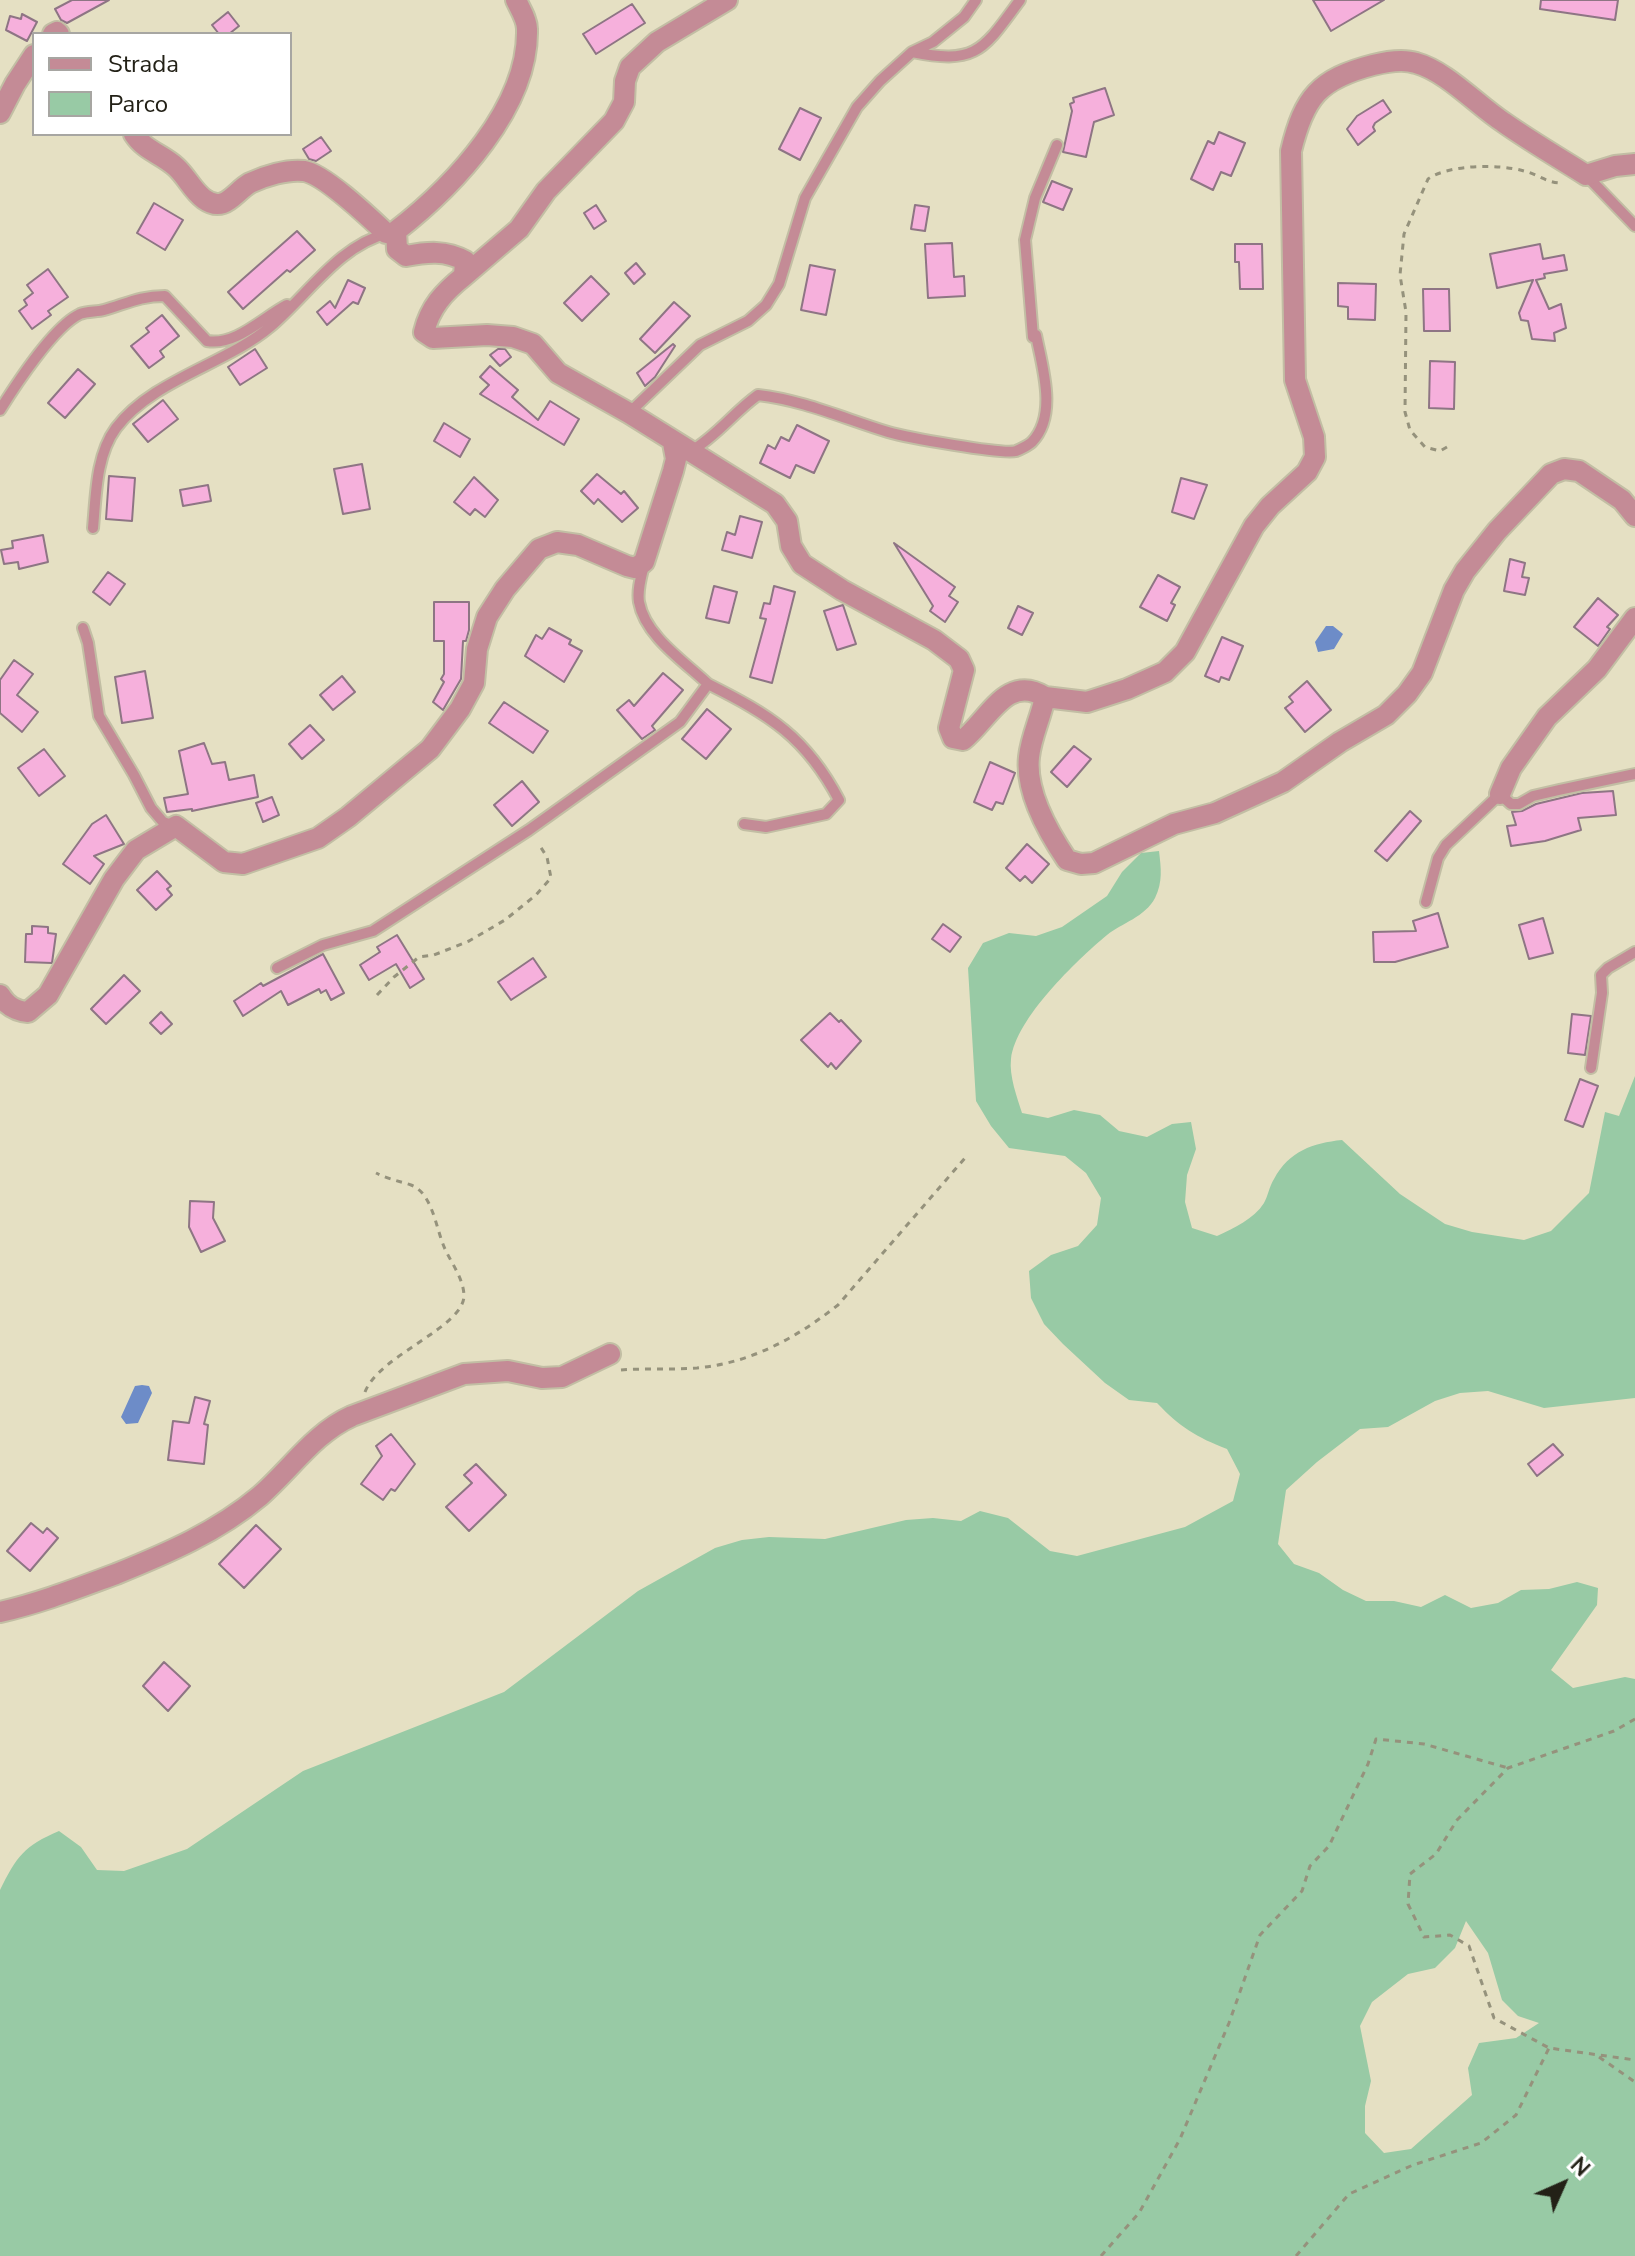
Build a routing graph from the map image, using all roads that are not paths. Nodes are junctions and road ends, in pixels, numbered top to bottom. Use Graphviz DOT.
graph roads {
  1 [pos="516,0"];
  2 [pos="727,0"];
  3 [pos="976,0"];
  4 [pos="1020,0"];
  5 [pos="912,52"];
  6 [pos="32,58"];
  7 [pos="0,113"];
  8 [pos="136,136"];
  9 [pos="1057,145"];
  10 [pos="1635,164"];
  11 [pos="1586,175"];
  12 [pos="1635,226"];
  13 [pos="391,232"];
  14 [pos="464,276"];
  15 [pos="298,300"];
  16 [pos="0,410"];
  17 [pos="629,413"];
  18 [pos="681,447"];
  19 [pos="1635,516"];
  20 [pos="93,528"];
  21 [pos="644,562"];
  22 [pos="1635,618"];
  23 [pos="83,628"];
  24 [pos="708,684"];
  25 [pos="1045,697"];
  26 [pos="1635,774"];
  27 [pos="1500,794"];
  28 [pos="744,824"];
  29 [pos="176,826"];
  30 [pos="1426,902"];
  31 [pos="1635,952"];
  32 [pos="277,968"];
  33 [pos="0,995"];
  34 [pos="1591,1068"];
  35 [pos="611,1362"];
  36 [pos="0,1612"];
  1 -- 13 [label="street"];
  2 -- 14 [label="street"];
  3 -- 5 [label="lane"];
  4 -- 5 [label="lane"];
  5 -- 17 [label="lane"];
  6 -- 7 [label="street"];
  8 -- 13 [label="street"];
  9 -- 18 [label="lane"];
  10 -- 11 [label="street"];
  11 -- 12 [label="lane"];
  11 -- 25 [label="street"];
  13 -- 14 [label="street"];
  13 -- 15 [label="lane"];
  14 -- 17 [label="street"];
  15 -- 16 [label="lane"];
  15 -- 20 [label="lane"];
  17 -- 18 [label="street"];
  18 -- 21 [label="street"];
  18 -- 25 [label="street"];
  19 -- 25 [label="street"];
  21 -- 24 [label="lane"];
  21 -- 29 [label="street"];
  22 -- 27 [label="street"];
  23 -- 29 [label="lane"];
  24 -- 28 [label="lane"];
  24 -- 32 [label="lane"];
  26 -- 27 [label="lane"];
  27 -- 30 [label="lane"];
  29 -- 33 [label="street"];
  31 -- 34 [label="lane"];
  35 -- 36 [label="street"];
}
